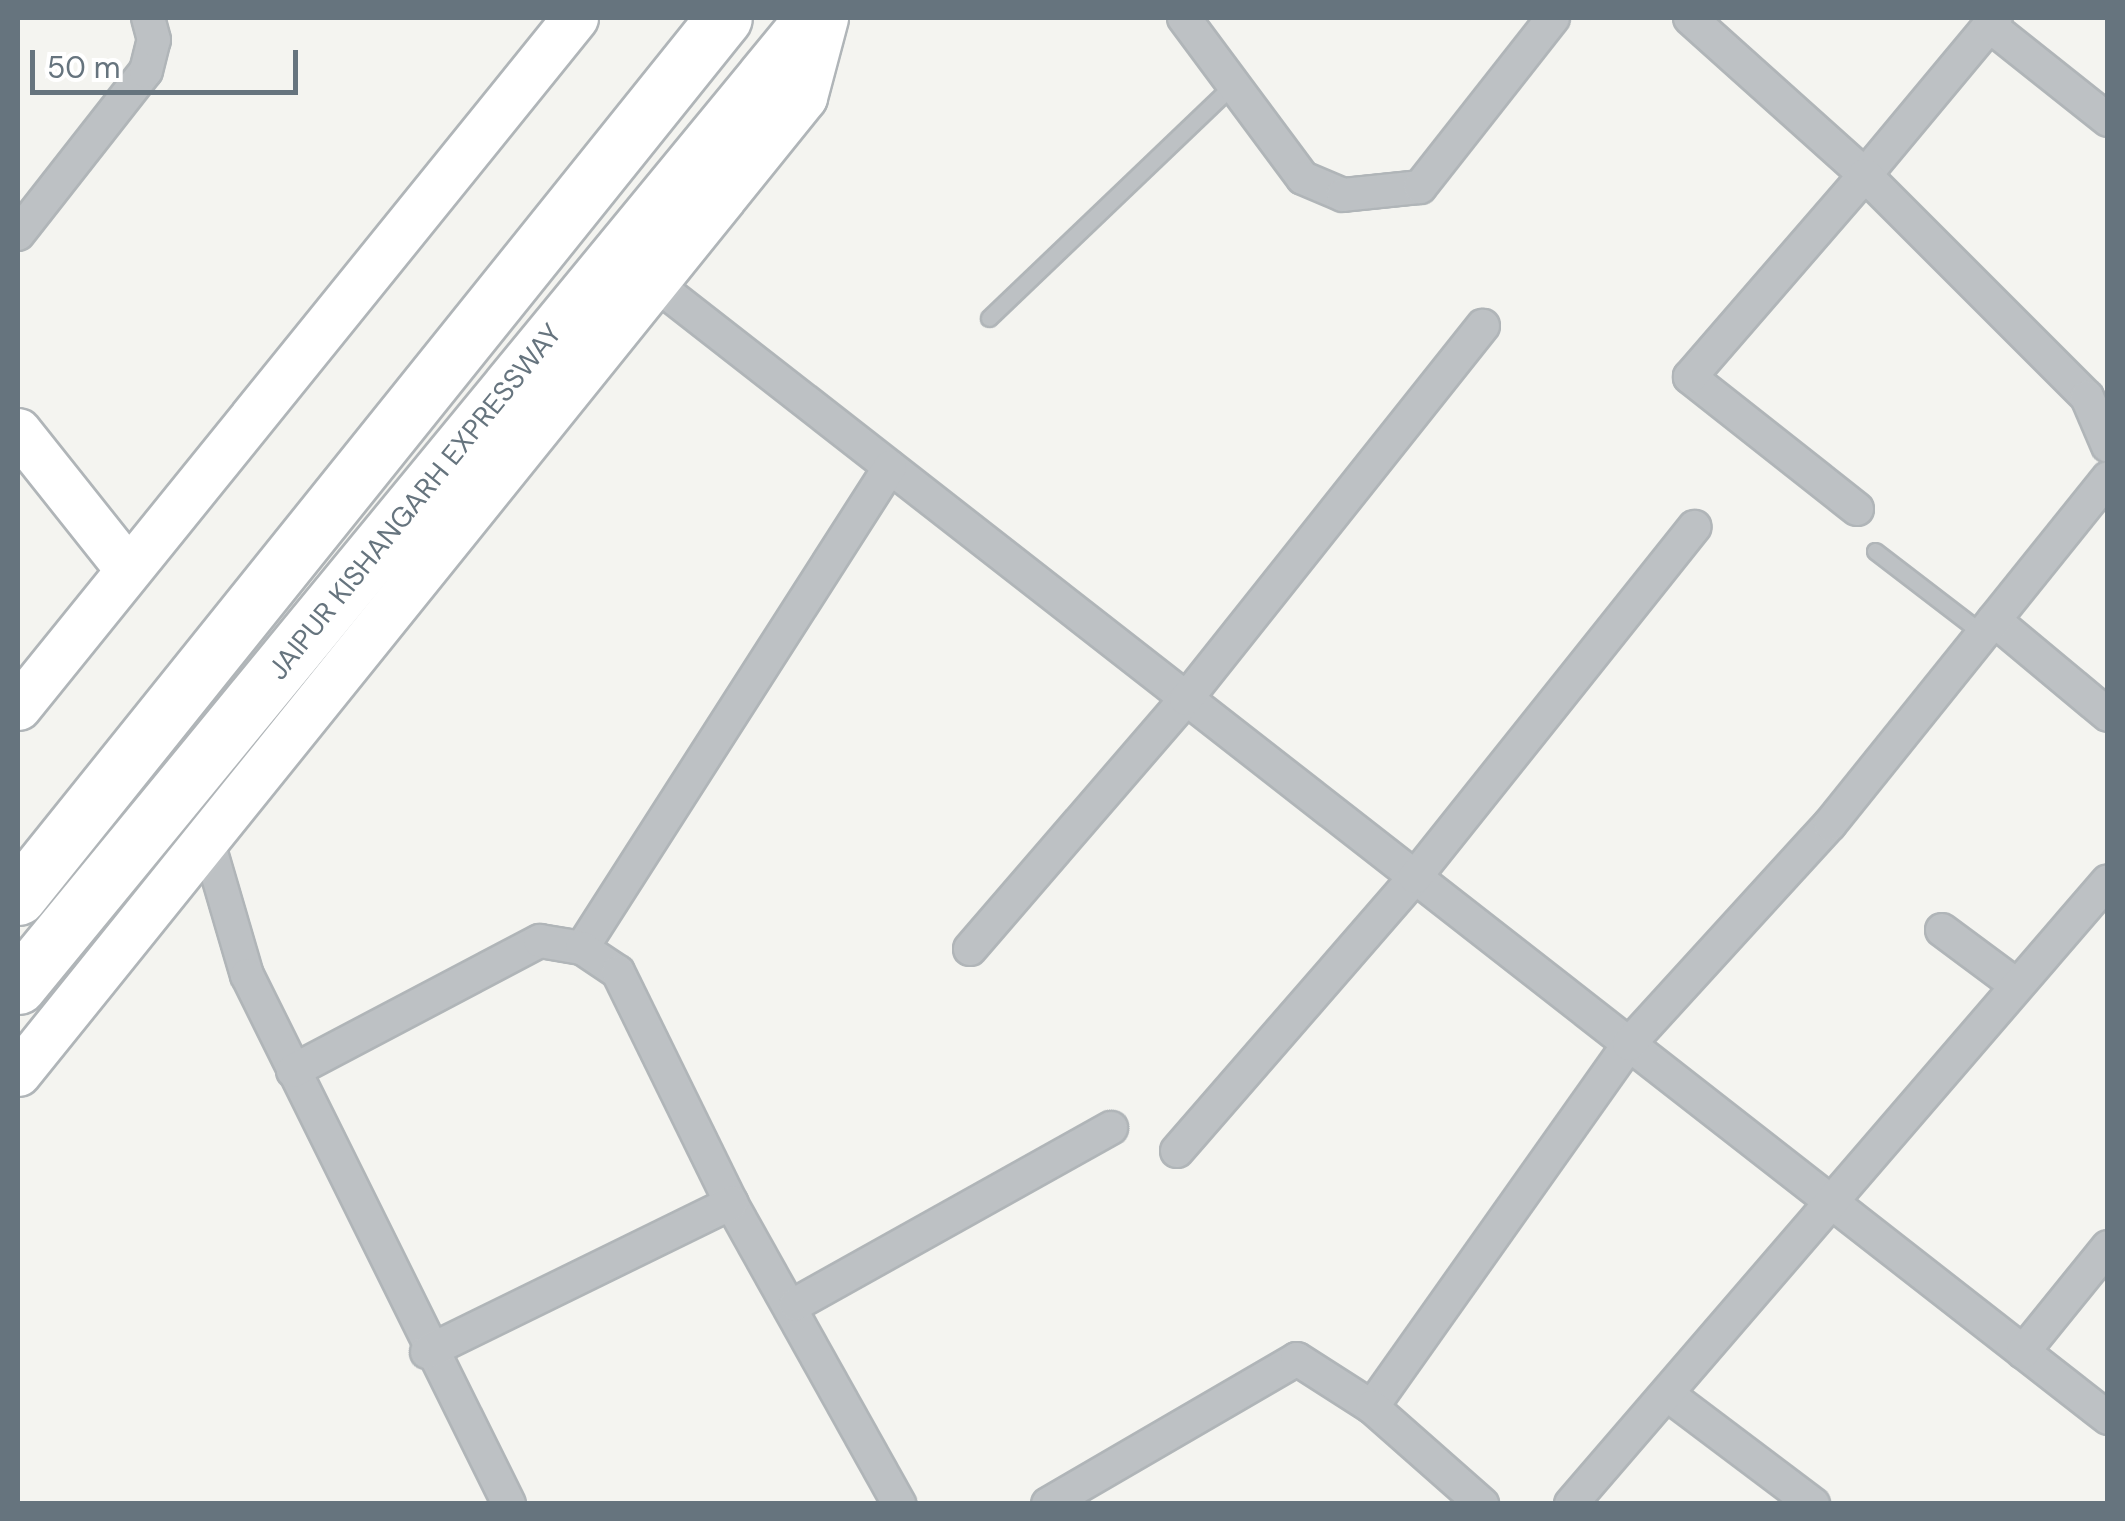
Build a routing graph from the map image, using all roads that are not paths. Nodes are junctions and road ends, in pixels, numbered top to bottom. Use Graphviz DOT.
graph roads {
  1 [pos="148,18"];
  2 [pos="575,18"];
  3 [pos="724,18"];
  4 [pos="813,18"];
  5 [pos="825,18"];
  6 [pos="1184,18"];
  7 [pos="1553,18"];
  8 [pos="1690,18"];
  9 [pos="1993,22"];
  10 [pos="1230,87"];
  11 [pos="2108,120"];
  12 [pos="1864,175"];
  13 [pos="18,234"];
  14 [pos="653,282"];
  15 [pos="989,318"];
  16 [pos="1483,326"];
  17 [pos="18,431"];
  18 [pos="2108,446"];
  19 [pos="890,467"];
  20 [pos="2108,478"];
  21 [pos="1857,510"];
  22 [pos="1694,527"];
  23 [pos="1875,550"];
  24 [pos="126,567"];
  25 [pos="1989,627"];
  26 [pos="1186,699"];
  27 [pos="18,707"];
  28 [pos="2108,716"];
  29 [pos="208,842"];
  30 [pos="1415,877"];
  31 [pos="2108,880"];
  32 [pos="18,897"];
  33 [pos="1942,930"];
  34 [pos="582,948"];
  35 [pos="970,950"];
  36 [pos="2016,984"];
  37 [pos="18,986"];
  38 [pos="1630,1044"];
  39 [pos="293,1070"];
  40 [pos="18,1073"];
  41 [pos="1111,1128"];
  42 [pos="1177,1151"];
  43 [pos="1828,1200"];
  44 [pos="732,1202"];
  45 [pos="2108,1247"];
  46 [pos="796,1304"];
  47 [pos="427,1352"];
  48 [pos="2023,1352"];
  49 [pos="1666,1394"];
  50 [pos="1372,1407"];
  51 [pos="2108,1418"];
  52 [pos="1069,1500"];
  53 [pos="509,1504"];
  54 [pos="900,1504"];
  55 [pos="1482,1504"];
  56 [pos="1571,1504"];
  57 [pos="1813,1504"];
  1 -- 13 [label="street"];
  2 -- 24 [label="street"];
  3 -- 32 [label="highway"];
  4 -- 37 [label="highway, JAIPUR KISHANGARH EXPRESSWAY"];
  5 -- 14 [label="street"];
  6 -- 10 [label="street"];
  7 -- 10 [label="street"];
  8 -- 12 [label="street"];
  9 -- 11 [label="street"];
  9 -- 12 [label="street"];
  10 -- 15 [label="lane"];
  12 -- 18 [label="street"];
  12 -- 21 [label="street"];
  14 -- 19 [label="street"];
  14 -- 29 [label="street"];
  16 -- 26 [label="street"];
  17 -- 24 [label="street"];
  19 -- 26 [label="street"];
  19 -- 34 [label="street"];
  20 -- 25 [label="street"];
  22 -- 30 [label="street"];
  23 -- 25 [label="lane"];
  24 -- 27 [label="street"];
  25 -- 28 [label="street"];
  25 -- 38 [label="street"];
  26 -- 30 [label="street"];
  26 -- 35 [label="street"];
  29 -- 39 [label="street"];
  29 -- 40 [label="street"];
  30 -- 38 [label="street"];
  30 -- 42 [label="street"];
  31 -- 36 [label="street"];
  33 -- 36 [label="street"];
  34 -- 39 [label="street"];
  34 -- 44 [label="street"];
  36 -- 43 [label="street"];
  38 -- 43 [label="street"];
  38 -- 50 [label="street"];
  39 -- 47 [label="street"];
  41 -- 46 [label="street"];
  43 -- 48 [label="street"];
  43 -- 49 [label="street"];
  44 -- 46 [label="street"];
  44 -- 47 [label="street"];
  45 -- 48 [label="street"];
  46 -- 54 [label="street"];
  47 -- 53 [label="street"];
  48 -- 51 [label="street"];
  49 -- 56 [label="street"];
  49 -- 57 [label="street"];
  50 -- 52 [label="street"];
  50 -- 55 [label="street"];
}
